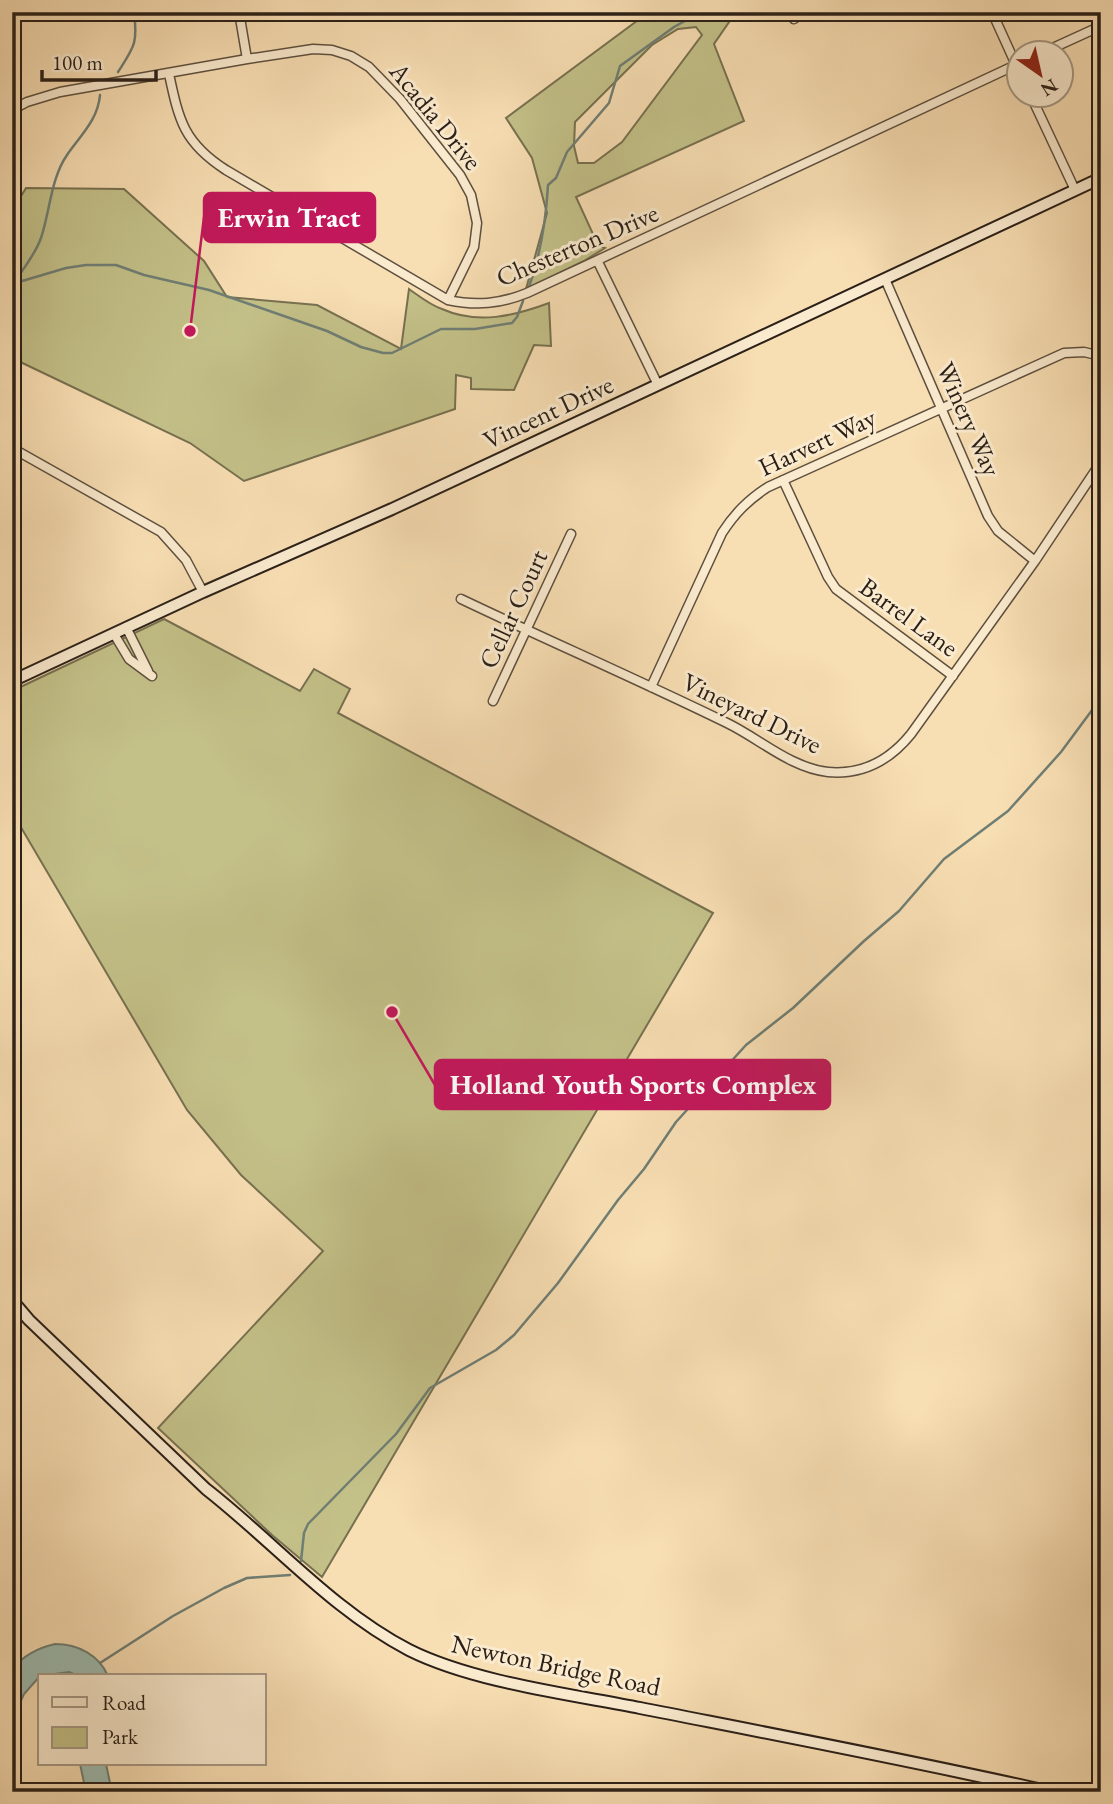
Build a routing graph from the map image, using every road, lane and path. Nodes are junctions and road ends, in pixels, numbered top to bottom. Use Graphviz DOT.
graph roads {
  1 [pos="239,12"];
  2 [pos="803,12"];
  3 [pos="992,12"];
  4 [pos="794,19"];
  5 [pos="1101,26"];
  6 [pos="1004,38"];
  7 [pos="1074,38"];
  8 [pos="247,59"];
  9 [pos="169,74"];
  10 [pos="1004,74"];
  11 [pos="1037,108"];
  12 [pos="12,110"];
  13 [pos="1101,178"];
  14 [pos="1075,190"];
  15 [pos="598,262"];
  16 [pos="885,279"];
  17 [pos="448,300"];
  18 [pos="1101,356"];
  19 [pos="658,386"];
  20 [pos="940,408"];
  21 [pos="12,448"];
  22 [pos="1101,462"];
  23 [pos="783,480"];
  24 [pos="571,534"];
  25 [pos="1035,561"];
  26 [pos="203,592"];
  27 [pos="461,599"];
  28 [pos="127,627"];
  29 [pos="526,629"];
  30 [pos="114,634"];
  31 [pos="953,676"];
  32 [pos="13,679"];
  33 [pos="651,687"];
  34 [pos="493,701"];
  35 [pos="12,1300"];
  36 [pos="1051,1792"];
  1 -- 8 [label="street"];
  2 -- 4 [label="street"];
  3 -- 6 [label="street"];
  5 -- 7 [label="street"];
  8 -- 9 [label="street, Acadia Drive"];
  8 -- 17 [label="street, Acadia Drive"];
  9 -- 12 [label="street, Acadia Drive"];
  9 -- 17 [label="street, Chesterton Drive"];
  10 -- 15 [label="street, Chesterton Drive"];
  11 -- 14 [label="street"];
  13 -- 14 [label="street, Vincent Drive"];
  14 -- 16 [label="street, Vincent Drive"];
  15 -- 17 [label="street, Chesterton Drive"];
  15 -- 19 [label="street"];
  16 -- 19 [label="street, Vincent Drive"];
  16 -- 20 [label="street, Winery Way"];
  18 -- 20 [label="street, Harvert Way"];
  19 -- 26 [label="street, Vincent Drive"];
  20 -- 23 [label="street, Harvert Way"];
  20 -- 25 [label="street, Winery Way"];
  21 -- 26 [label="street"];
  22 -- 25 [label="street, Vineyard Drive"];
  23 -- 31 [label="street, Barrel Lane"];
  23 -- 33 [label="street, Harvert Way"];
  24 -- 29 [label="street, Cellar Court"];
  25 -- 31 [label="street, Vineyard Drive"];
  26 -- 28 [label="street, Vincent Drive"];
  27 -- 29 [label="street, Vineyard Drive"];
  28 -- 30 [label="street, Vincent Drive"];
  28 -- 30 [label="street"];
  29 -- 33 [label="street, Vineyard Drive"];
  29 -- 34 [label="street, Cellar Court"];
  30 -- 32 [label="street, Vincent Drive"];
  31 -- 33 [label="street, Vineyard Drive"];
  35 -- 36 [label="street, Newton Bridge Road"];
}
